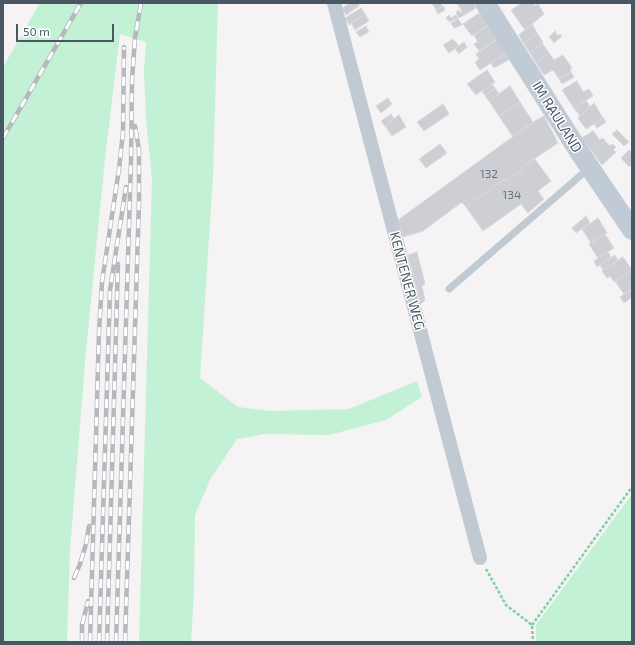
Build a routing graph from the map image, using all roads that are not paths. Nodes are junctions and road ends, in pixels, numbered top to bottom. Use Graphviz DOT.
graph roads {
  1 [pos="334,3"];
  2 [pos="485,3"];
  3 [pos="590,167"];
  4 [pos="631,226"];
  5 [pos="449,289"];
  6 [pos="480,558"];
  1 -- 6 [label="street, KENTENER WEG"];
  2 -- 3 [label="street, IM RAULAND"];
  3 -- 4 [label="street, IM RAULAND"];
  3 -- 5 [label="lane"];
}
